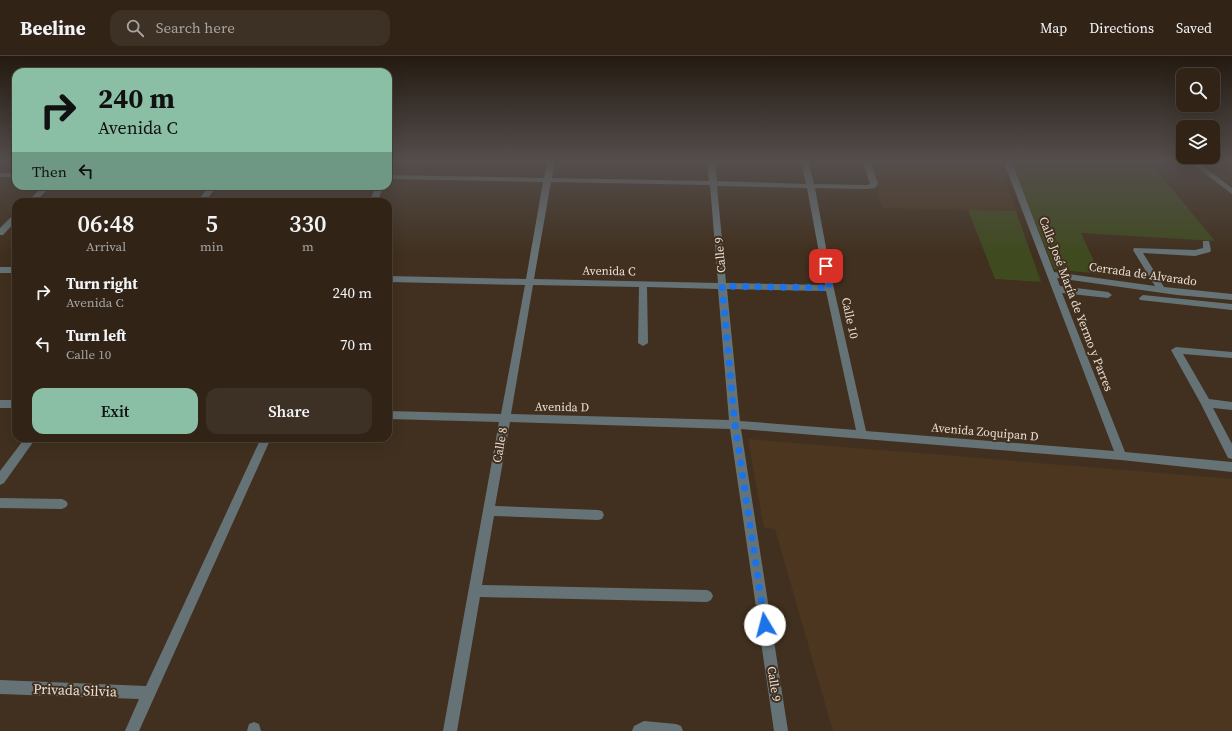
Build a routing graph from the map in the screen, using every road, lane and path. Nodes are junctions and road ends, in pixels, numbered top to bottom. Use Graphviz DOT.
graph roads {
  1 [pos="546,192"];
  2 [pos="715,192"];
  3 [pos="812,192"];
  4 [pos="1019,192"];
  5 [pos="12,221"];
  6 [pos="0,233"];
  7 [pos="1206,243"];
  8 [pos="0,270"];
  9 [pos="12,270"];
  10 [pos="1051,274"];
  11 [pos="392,279"];
  12 [pos="530,282"];
  13 [pos="643,284"];
  14 [pos="722,286"];
  15 [pos="830,288"];
  16 [pos="1057,289"];
  17 [pos="1161,289"];
  18 [pos="1108,295"];
  19 [pos="1178,296"];
  20 [pos="1232,297"];
  21 [pos="1143,298"];
  22 [pos="1232,307"];
  23 [pos="643,343"];
  24 [pos="1232,355"];
  25 [pos="1206,403"];
  26 [pos="0,404"];
  27 [pos="12,404"];
  28 [pos="1232,406"];
  29 [pos="392,415"];
  30 [pos="505,419"];
  31 [pos="735,424"];
  32 [pos="862,435"];
  33 [pos="28,442"];
  34 [pos="264,442"];
  35 [pos="1232,455"];
  36 [pos="1121,456"];
  37 [pos="1232,467"];
  38 [pos="0,480"];
  39 [pos="0,503"];
  40 [pos="62,504"];
  41 [pos="489,511"];
  42 [pos="598,515"];
  43 [pos="474,591"];
  44 [pos="707,596"];
  45 [pos="0,687"];
  46 [pos="150,693"];
  47 [pos="132,731"];
  48 [pos="450,731"];
  49 [pos="639,731"];
  50 [pos="676,731"];
  51 [pos="781,731"];
  1 -- 12 [label="street, Calle 8"];
  2 -- 14 [label="street, Calle 9"];
  3 -- 15 [label="street, Calle 10"];
  4 -- 10 [label="street, Calle José María de Yermo y Parres"];
  5 -- 6 [label="street"];
  7 -- 17 [label="street"];
  8 -- 9 [label="street"];
  10 -- 16 [label="street, Calle José María de Yermo y Parres"];
  10 -- 17 [label="street, Cerrada de Alvarado"];
  11 -- 12 [label="street, Avenida C"];
  12 -- 13 [label="street, Avenida C"];
  12 -- 30 [label="street, Calle 8"];
  13 -- 14 [label="street, Avenida C"];
  13 -- 23 [label="street"];
  14 -- 15 [label="street, Avenida C"];
  14 -- 31 [label="street, Calle 9"];
  15 -- 32 [label="street, Calle 10"];
  16 -- 18 [label="street"];
  16 -- 36 [label="street, Calle José María de Yermo y Parres"];
  17 -- 19 [label="street, Cerrada de Alvarado"];
  19 -- 20 [label="street, Cerrada de Alvarado"];
  19 -- 21 [label="street"];
  19 -- 22 [label="street"];
  24 -- 25 [label="street"];
  25 -- 28 [label="street"];
  25 -- 35 [label="street"];
  26 -- 27 [label="street"];
  29 -- 30 [label="street, Avenida D"];
  30 -- 31 [label="street, Avenida D"];
  30 -- 41 [label="street, Calle 8"];
  31 -- 32 [label="street, Avenida Zoquipan D"];
  31 -- 51 [label="street, Calle 9"];
  32 -- 36 [label="street, Avenida Zoquipan D"];
  33 -- 38 [label="street"];
  34 -- 46 [label="street"];
  36 -- 37 [label="street, Avenida Zoquipan D"];
  39 -- 40 [label="street"];
  41 -- 42 [label="street"];
  41 -- 43 [label="street, Calle 8"];
  43 -- 44 [label="street"];
  43 -- 48 [label="street, Calle 8"];
  45 -- 46 [label="street, Privada Silvia"];
  46 -- 47 [label="street"];
  49 -- 50 [label="street"];
}
